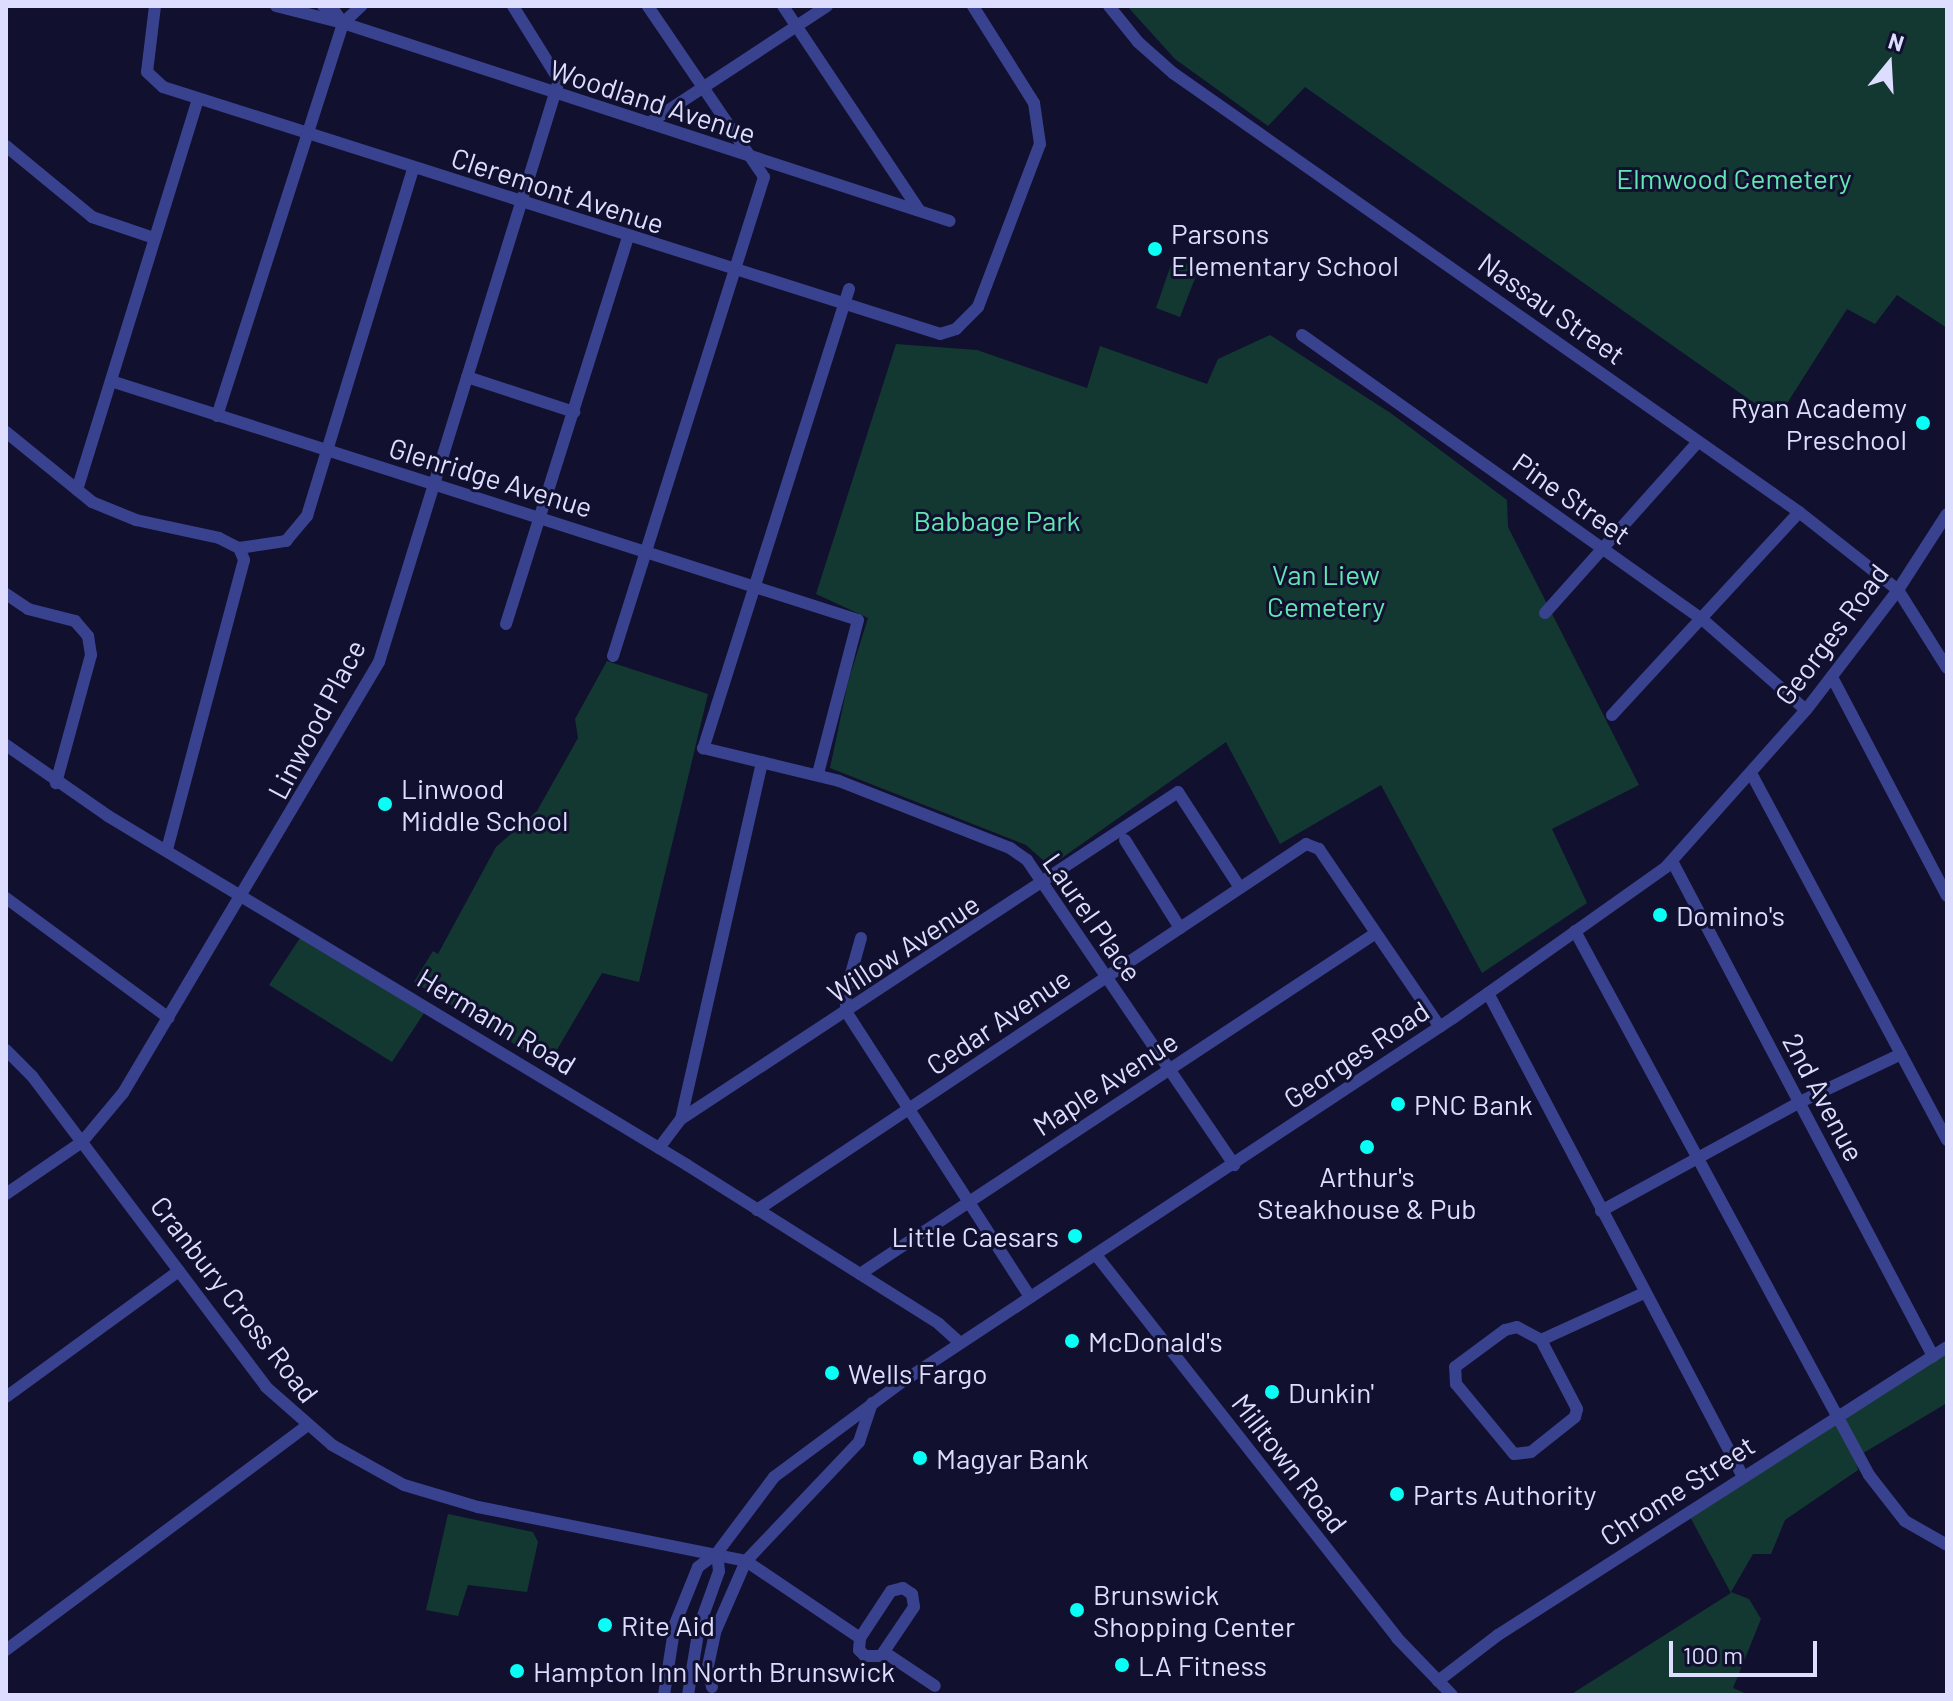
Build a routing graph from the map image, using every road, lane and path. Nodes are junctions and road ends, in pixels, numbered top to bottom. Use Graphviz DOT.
graph roads {
  1 [pos="155,6"];
  2 [pos="276,6"];
  3 [pos="323,6"];
  4 [pos="361,6"];
  5 [pos="513,6"];
  6 [pos="648,6"];
  7 [pos="783,6"];
  8 [pos="827,6"];
  9 [pos="973,6"];
  10 [pos="1109,6"];
  11 [pos="343,23"];
  12 [pos="797,26"];
  13 [pos="702,89"];
  14 [pos="555,95"];
  15 [pos="198,99"];
  16 [pos="649,123"];
  17 [pos="306,135"];
  18 [pos="6,146"];
  19 [pos="753,160"];
  20 [pos="413,169"];
  21 [pos="521,204"];
  22 [pos="919,210"];
  23 [pos="950,221"];
  24 [pos="628,237"];
  25 [pos="154,238"];
  26 [pos="737,272"];
  27 [pos="849,289"];
  28 [pos="844,305"];
  29 [pos="1302,335"];
  30 [pos="467,377"];
  31 [pos="111,381"];
  32 [pos="574,412"];
  33 [pos="217,416"];
  34 [pos="6,432"];
  35 [pos="1698,442"];
  36 [pos="326,452"];
  37 [pos="433,486"];
  38 [pos="77,490"];
  39 [pos="1799,512"];
  40 [pos="1947,514"];
  41 [pos="539,515"];
  42 [pos="239,548"];
  43 [pos="1600,548"];
  44 [pos="647,550"];
  45 [pos="755,584"];
  46 [pos="1898,590"];
  47 [pos="6,594"];
  48 [pos="1545,613"];
  49 [pos="1702,619"];
  50 [pos="506,624"];
  51 [pos="613,656"];
  52 [pos="1947,668"];
  53 [pos="1832,677"];
  54 [pos="1806,710"];
  55 [pos="1612,715"];
  56 [pos="6,745"];
  57 [pos="762,762"];
  58 [pos="1751,773"];
  59 [pos="818,774"];
  60 [pos="56,783"];
  61 [pos="1125,840"];
  62 [pos="167,849"];
  63 [pos="1672,861"];
  64 [pos="1044,884"];
  65 [pos="1240,888"];
  66 [pos="244,896"];
  67 [pos="1947,896"];
  68 [pos="6,898"];
  69 [pos="1180,928"];
  70 [pos="1575,931"];
  71 [pos="1376,933"];
  72 [pos="861,938"];
  73 [pos="1107,977"];
  74 [pos="1488,993"];
  75 [pos="847,1013"];
  76 [pos="169,1018"];
  77 [pos="1440,1027"];
  78 [pos="6,1050"];
  79 [pos="1901,1054"];
  80 [pos="1169,1069"];
  81 [pos="1800,1102"];
  82 [pos="912,1108"];
  83 [pos="681,1119"];
  84 [pos="1947,1140"];
  85 [pos="82,1142"];
  86 [pos="659,1148"];
  87 [pos="1700,1158"];
  88 [pos="1234,1165"];
  89 [pos="6,1194"];
  90 [pos="970,1201"];
  91 [pos="757,1210"];
  92 [pos="1601,1211"];
  93 [pos="1096,1255"];
  94 [pos="179,1271"];
  95 [pos="860,1274"];
  96 [pos="1644,1293"];
  97 [pos="1030,1297"];
  98 [pos="1541,1340"];
  99 [pos="960,1343"];
  100 [pos="1947,1347"];
  101 [pos="1933,1356"];
  102 [pos="6,1397"];
  103 [pos="872,1403"];
  104 [pos="1836,1417"];
  105 [pos="306,1426"];
  106 [pos="1742,1475"];
  107 [pos="1947,1545"];
  108 [pos="717,1553"];
  109 [pos="746,1561"];
  110 [pos="860,1638"];
  111 [pos="6,1650"];
  112 [pos="884,1652"];
  113 [pos="1438,1681"];
  114 [pos="935,1686"];
  115 [pos="712,1687"];
  116 [pos="664,1695"];
  117 [pos="688,1695"];
  118 [pos="1452,1695"];
  1 -- 15 [label="street, Cleremont Avenue"];
  2 -- 11 [label="street, Woodland Avenue"];
  3 -- 11 [label="street, Woodland Avenue"];
  4 -- 11 [label="street"];
  5 -- 14 [label="street"];
  6 -- 13 [label="street"];
  7 -- 12 [label="street"];
  8 -- 12 [label="street"];
  9 -- 28 [label="street, Cleremont Avenue"];
  10 -- 35 [label="street, Nassau Street"];
  11 -- 14 [label="street, Woodland Avenue"];
  11 -- 17 [label="street"];
  12 -- 13 [label="street"];
  12 -- 22 [label="street"];
  13 -- 16 [label="street"];
  13 -- 19 [label="street"];
  14 -- 16 [label="street, Woodland Avenue"];
  14 -- 21 [label="street, Linwood Place"];
  15 -- 17 [label="street, Cleremont Avenue"];
  15 -- 25 [label="street"];
  16 -- 19 [label="street, Woodland Avenue"];
  17 -- 20 [label="street, Cleremont Avenue"];
  17 -- 33 [label="street"];
  18 -- 25 [label="street"];
  19 -- 22 [label="street, Woodland Avenue"];
  19 -- 26 [label="street"];
  20 -- 21 [label="street, Cleremont Avenue"];
  20 -- 36 [label="street"];
  21 -- 24 [label="street, Cleremont Avenue"];
  21 -- 30 [label="street, Linwood Place"];
  22 -- 23 [label="street, Woodland Avenue"];
  24 -- 26 [label="street, Cleremont Avenue"];
  24 -- 32 [label="street"];
  25 -- 31 [label="street"];
  26 -- 28 [label="street, Cleremont Avenue"];
  26 -- 44 [label="street"];
  27 -- 28 [label="street"];
  28 -- 45 [label="street"];
  29 -- 43 [label="street, Pine Street"];
  30 -- 32 [label="street"];
  30 -- 37 [label="street, Linwood Place"];
  31 -- 33 [label="street, Glenridge Avenue"];
  31 -- 38 [label="street"];
  32 -- 41 [label="street"];
  33 -- 36 [label="street, Glenridge Avenue"];
  34 -- 38 [label="street"];
  35 -- 39 [label="street, Nassau Street"];
  35 -- 43 [label="street"];
  36 -- 37 [label="street, Glenridge Avenue"];
  36 -- 42 [label="street"];
  37 -- 41 [label="street, Glenridge Avenue"];
  37 -- 66 [label="street, Linwood Place"];
  38 -- 42 [label="street"];
  39 -- 46 [label="street, Nassau Street"];
  39 -- 49 [label="street"];
  40 -- 46 [label="street, Georges Road"];
  41 -- 44 [label="street, Glenridge Avenue"];
  41 -- 50 [label="street"];
  42 -- 62 [label="street"];
  43 -- 48 [label="street"];
  43 -- 49 [label="street, Pine Street"];
  44 -- 45 [label="street, Glenridge Avenue"];
  44 -- 51 [label="street"];
  45 -- 57 [label="street, Laurel Place"];
  45 -- 59 [label="street, Glenridge Avenue"];
  46 -- 52 [label="street, Nassau Street"];
  46 -- 53 [label="street, Georges Road"];
  47 -- 60 [label="street"];
  49 -- 54 [label="street, Pine Street"];
  49 -- 55 [label="street"];
  53 -- 54 [label="street, Georges Road"];
  53 -- 67 [label="street"];
  54 -- 58 [label="street, Georges Road"];
  56 -- 60 [label="street, Hermann Road"];
  57 -- 59 [label="street, Laurel Place"];
  57 -- 83 [label="street"];
  58 -- 63 [label="street, Georges Road"];
  58 -- 79 [label="street"];
  59 -- 64 [label="street, Laurel Place"];
  60 -- 62 [label="street, Hermann Road"];
  61 -- 69 [label="street"];
  62 -- 66 [label="street, Hermann Road"];
  63 -- 70 [label="street, Georges Road"];
  63 -- 81 [label="street, 2nd Avenue"];
  64 -- 65 [label="street, Willow Avenue"];
  64 -- 73 [label="street, Laurel Place"];
  64 -- 75 [label="street, Willow Avenue"];
  65 -- 69 [label="street, Cedar Avenue"];
  65 -- 71 [label="street, Cedar Avenue"];
  66 -- 76 [label="street, Linwood Place"];
  66 -- 86 [label="street, Hermann Road"];
  68 -- 76 [label="street"];
  69 -- 73 [label="street, Cedar Avenue"];
  70 -- 74 [label="street, Georges Road"];
  70 -- 87 [label="street"];
  71 -- 77 [label="street"];
  71 -- 80 [label="street, Maple Avenue"];
  72 -- 75 [label="street"];
  73 -- 80 [label="street, Laurel Place"];
  73 -- 82 [label="street, Cedar Avenue"];
  74 -- 77 [label="street, Georges Road"];
  74 -- 92 [label="street"];
  75 -- 82 [label="street"];
  75 -- 83 [label="street, Willow Avenue"];
  76 -- 85 [label="street, Linwood Place"];
  77 -- 88 [label="street, Georges Road"];
  78 -- 85 [label="street, Cranbury Cross Road"];
  79 -- 81 [label="street"];
  79 -- 84 [label="street"];
  80 -- 88 [label="street, Laurel Place"];
  80 -- 90 [label="street, Maple Avenue"];
  81 -- 87 [label="street"];
  81 -- 101 [label="street, 2nd Avenue"];
  82 -- 90 [label="street"];
  82 -- 91 [label="street, Cedar Avenue"];
  83 -- 86 [label="street, Willow Avenue"];
  85 -- 89 [label="street, Linwood Place"];
  85 -- 94 [label="street, Cranbury Cross Road"];
  86 -- 91 [label="street, Hermann Road"];
  87 -- 92 [label="street"];
  87 -- 104 [label="street"];
  88 -- 93 [label="street, Georges Road"];
  90 -- 95 [label="street, Maple Avenue"];
  90 -- 97 [label="street"];
  91 -- 95 [label="street, Hermann Road"];
  92 -- 96 [label="street"];
  93 -- 97 [label="street, Georges Road"];
  93 -- 113 [label="street, Milltown Road"];
  94 -- 102 [label="street"];
  94 -- 105 [label="street, Cranbury Cross Road"];
  95 -- 99 [label="street, Hermann Road"];
  96 -- 98 [label="street"];
  96 -- 106 [label="street"];
  97 -- 99 [label="street, Georges Road"];
  98 -- 98 [label="street"];
  99 -- 103 [label="street, Georges Road"];
  100 -- 101 [label="street, Chrome Street"];
  101 -- 104 [label="street, Chrome Street"];
  103 -- 108 [label="street, Georges Road"];
  103 -- 109 [label="street"];
  104 -- 106 [label="street, Chrome Street"];
  104 -- 107 [label="street"];
  105 -- 108 [label="street, Cranbury Cross Road"];
  105 -- 111 [label="street"];
  106 -- 113 [label="street, Chrome Street"];
  108 -- 109 [label="street, Cranbury Cross Road"];
  108 -- 116 [label="street, Georges Road"];
  108 -- 117 [label="street, Georges Road"];
  109 -- 110 [label="street, Cranbury Cross Road"];
  109 -- 115 [label="street"];
  110 -- 112 [label="street, Cranbury Cross Road"];
  110 -- 112 [label="street"];
  112 -- 114 [label="street"];
  113 -- 118 [label="street, Milltown Road"];
}
